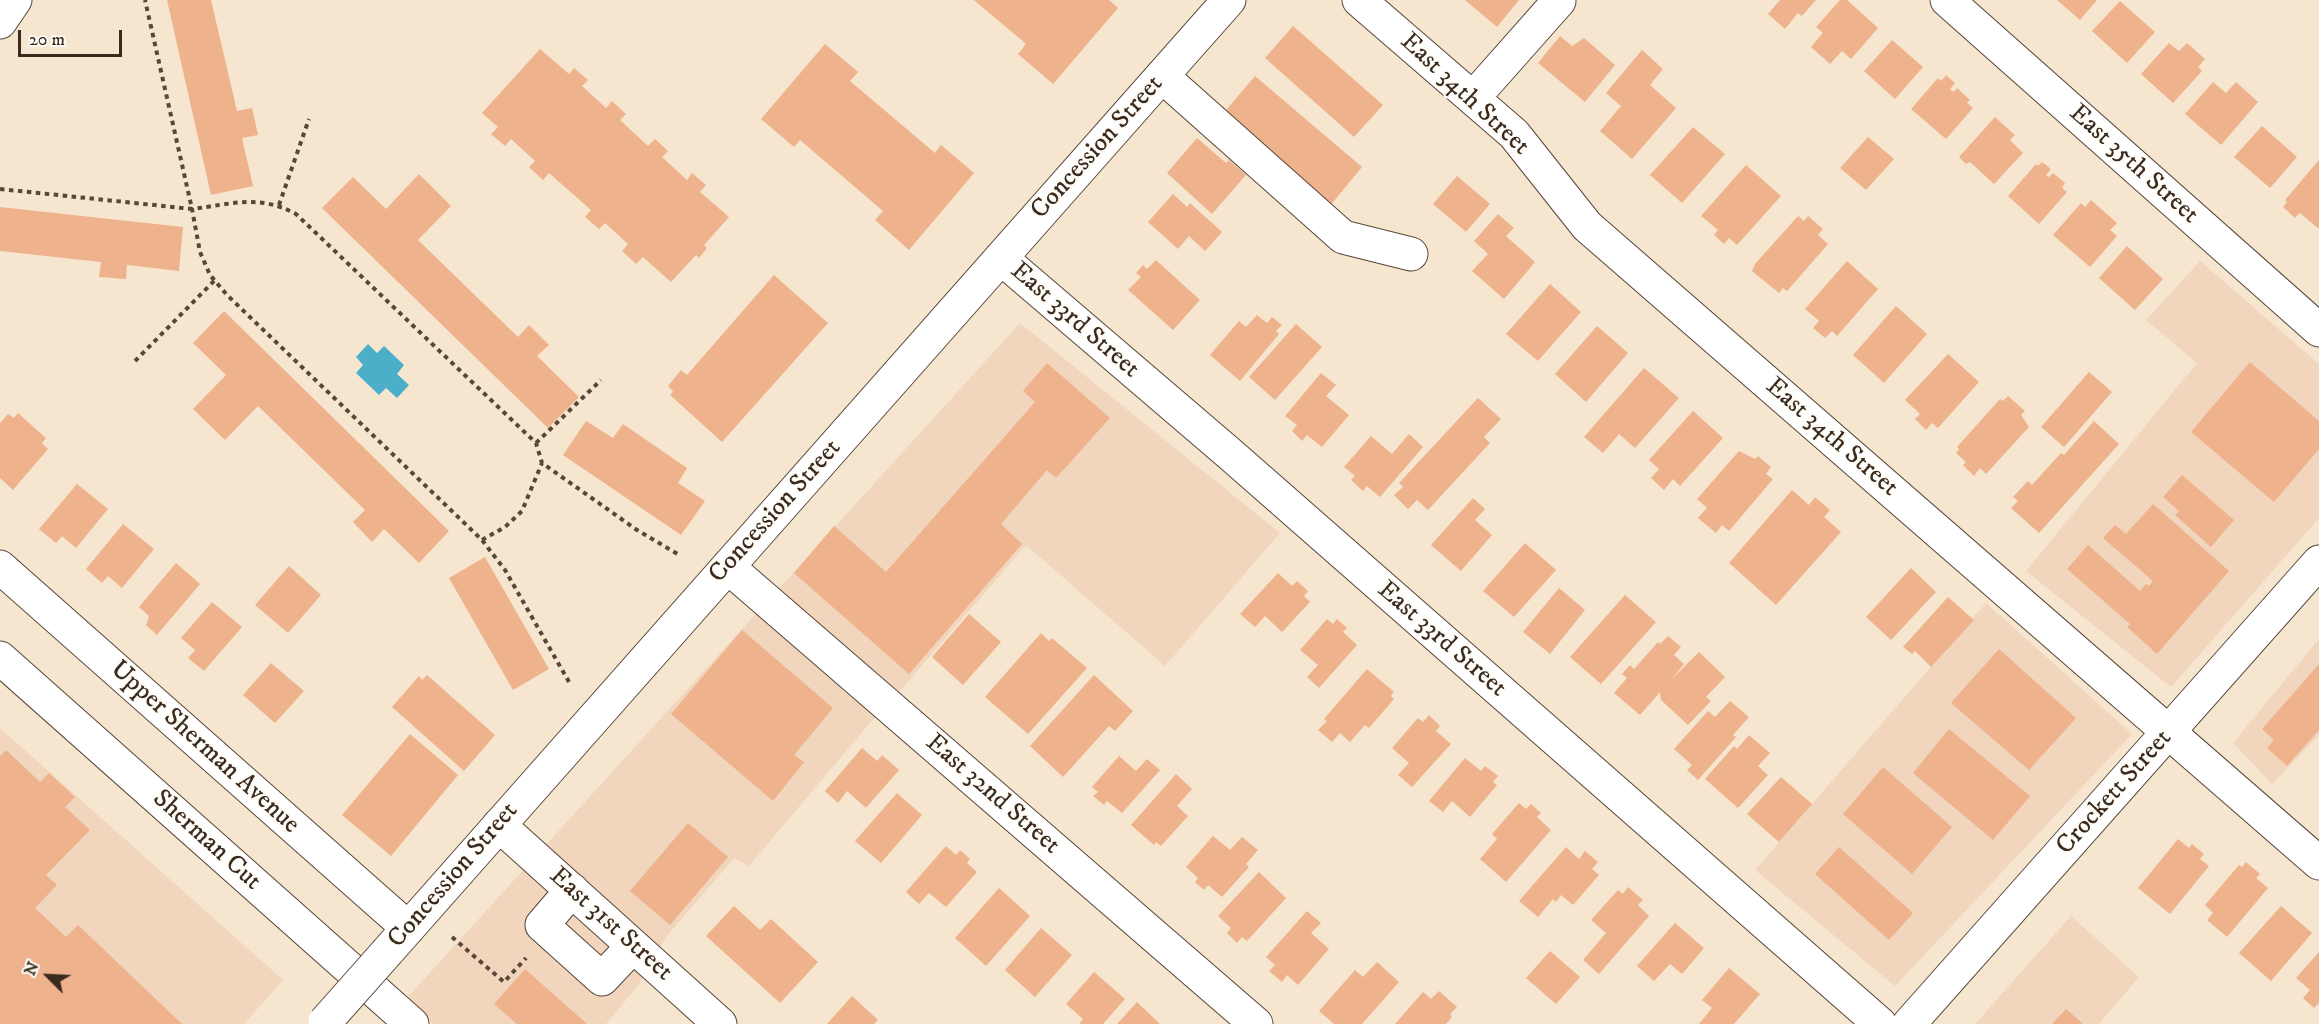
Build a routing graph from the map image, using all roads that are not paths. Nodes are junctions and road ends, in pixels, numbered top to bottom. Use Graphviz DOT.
graph roads {
  1 [pos="15,0"];
  2 [pos="1229,0"];
  3 [pos="1359,0"];
  4 [pos="1947,0"];
  5 [pos="1559,1"];
  6 [pos="0,22"];
  7 [pos="1162,76"];
  8 [pos="1473,98"];
  9 [pos="1412,254"];
  10 [pos="1001,258"];
  11 [pos="2319,330"];
  12 [pos="2319,562"];
  13 [pos="0,567"];
  14 [pos="728,567"];
  15 [pos="0,658"];
  16 [pos="2169,732"];
  17 [pos="499,825"];
  18 [pos="2319,862"];
  19 [pos="572,890"];
  20 [pos="398,940"];
  21 [pos="633,946"];
  22 [pos="323,1023"];
  23 [pos="412,1024"];
  24 [pos="720,1024"];
  25 [pos="1256,1024"];
  26 [pos="1880,1024"];
  27 [pos="1909,1024"];
  1 -- 6 [label="street"];
  2 -- 7 [label="street, Concession Street"];
  3 -- 8 [label="street, East 34th Street"];
  4 -- 11 [label="street, East 35th Street"];
  5 -- 8 [label="street"];
  7 -- 9 [label="street"];
  7 -- 10 [label="street, Concession Street"];
  8 -- 16 [label="street, East 34th Street"];
  10 -- 14 [label="street, Concession Street"];
  10 -- 26 [label="street, East 33rd Street"];
  12 -- 16 [label="street, Crockett Street"];
  13 -- 20 [label="street, Upper Sherman Avenue"];
  14 -- 17 [label="street, Concession Street"];
  14 -- 25 [label="street, East 32nd Street"];
  15 -- 23 [label="street, Sherman Cut"];
  16 -- 18 [label="street, East 34th Street"];
  16 -- 27 [label="street, Crockett Street"];
  17 -- 19 [label="street, East 31st Street"];
  17 -- 20 [label="street, Concession Street"];
  19 -- 21 [label="street, East 31st Street"];
  19 -- 21 [label="street"];
  20 -- 22 [label="street, Concession Street, bridge"];
  21 -- 24 [label="street, East 31st Street"];
}
